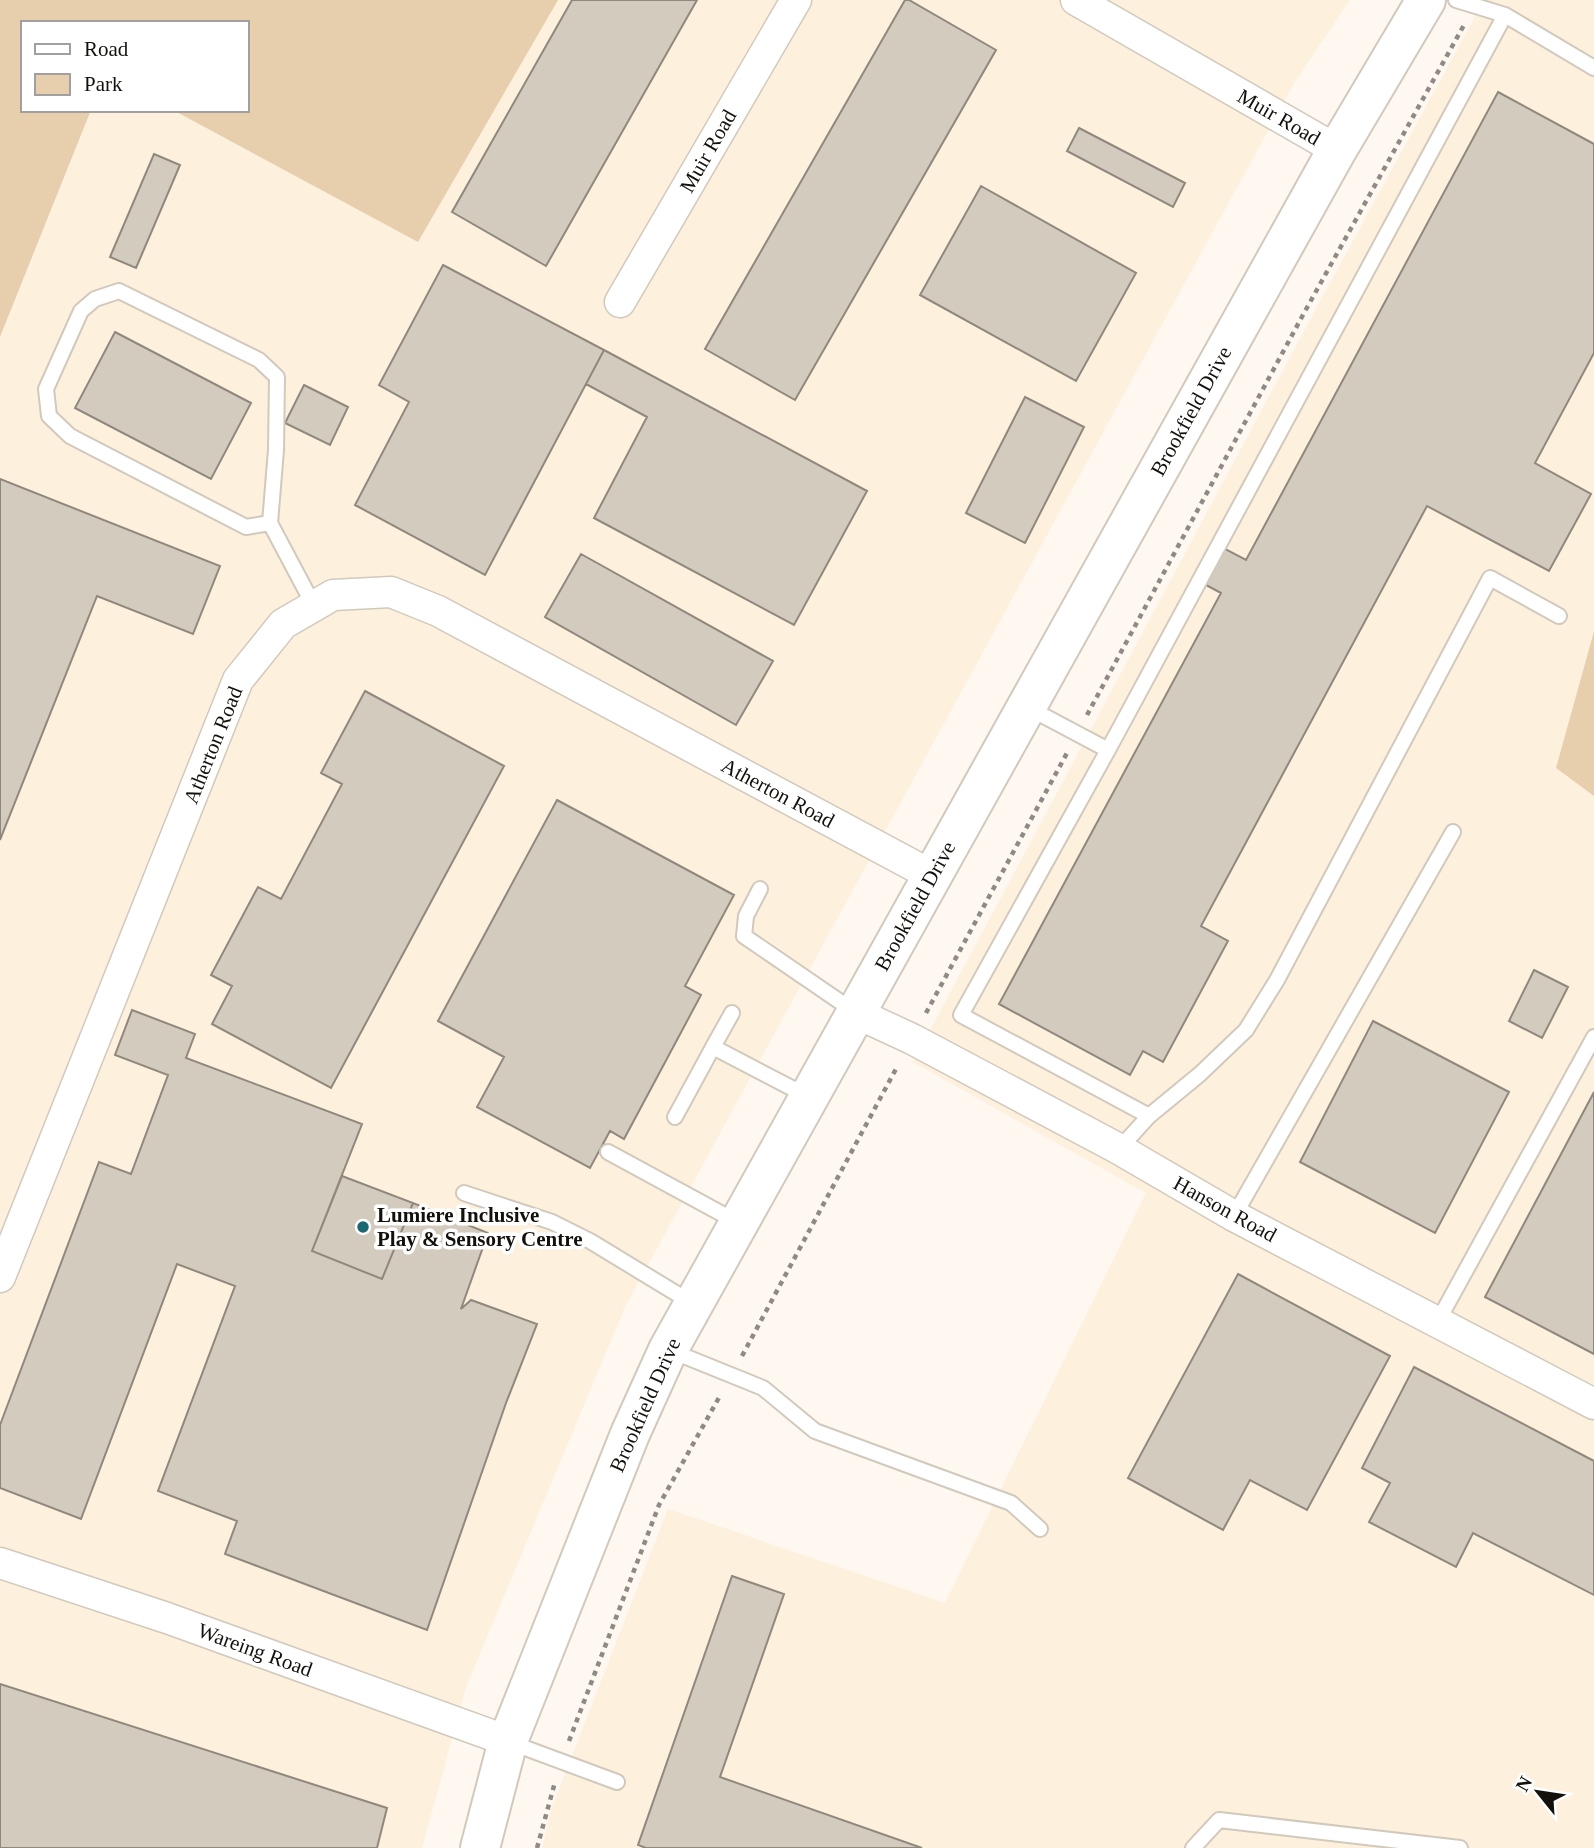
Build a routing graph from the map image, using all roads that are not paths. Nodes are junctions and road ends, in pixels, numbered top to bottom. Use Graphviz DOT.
graph roads {
  1 [pos="796,0"];
  2 [pos="1076,0"];
  3 [pos="1426,0"];
  4 [pos="1456,0"];
  5 [pos="1505,15"];
  6 [pos="1594,68"];
  7 [pos="1337,150"];
  8 [pos="620,302"];
  9 [pos="270,523"];
  10 [pos="314,606"];
  11 [pos="1559,616"];
  12 [pos="1026,706"];
  13 [pos="1108,750"];
  14 [pos="1453,832"];
  15 [pos="931,875"];
  16 [pos="760,888"];
  17 [pos="732,1013"];
  18 [pos="856,1013"];
  19 [pos="1594,1037"];
  20 [pos="713,1047"];
  21 [pos="808,1097"];
  22 [pos="1149,1116"];
  23 [pos="675,1117"];
  24 [pos="1119,1149"];
  25 [pos="608,1152"];
  26 [pos="464,1192"];
  27 [pos="1234,1216"];
  28 [pos="738,1223"];
  29 [pos="0,1277"];
  30 [pos="693,1304"];
  31 [pos="1438,1321"];
  32 [pos="668,1350"];
  33 [pos="1594,1404"];
  34 [pos="1040,1529"];
  35 [pos="0,1563"];
  36 [pos="508,1741"];
  37 [pos="617,1782"];
  38 [pos="480,1848"];
  39 [pos="1194,1848"];
  40 [pos="1460,1848"];
  1 -- 8 [label="street, Muir Road"];
  2 -- 7 [label="street, Muir Road"];
  3 -- 7 [label="street, Brookfield Drive"];
  4 -- 5 [label="lane"];
  5 -- 6 [label="lane"];
  5 -- 13 [label="lane"];
  7 -- 12 [label="street, Brookfield Drive"];
  9 -- 9 [label="lane"];
  9 -- 10 [label="lane"];
  10 -- 15 [label="street, Atherton Road"];
  10 -- 29 [label="street, Atherton Road"];
  11 -- 22 [label="lane"];
  12 -- 13 [label="lane"];
  12 -- 15 [label="street, Brookfield Drive"];
  13 -- 22 [label="lane"];
  14 -- 27 [label="lane"];
  15 -- 18 [label="street, Brookfield Drive"];
  16 -- 18 [label="lane"];
  17 -- 20 [label="lane"];
  18 -- 21 [label="street, Brookfield Drive"];
  18 -- 24 [label="street, Hanson Road"];
  19 -- 31 [label="lane"];
  20 -- 21 [label="lane"];
  20 -- 23 [label="lane"];
  21 -- 28 [label="street, Brookfield Drive"];
  22 -- 24 [label="lane"];
  24 -- 27 [label="street, Hanson Road"];
  25 -- 28 [label="lane"];
  26 -- 30 [label="lane"];
  27 -- 31 [label="street, Hanson Road"];
  28 -- 30 [label="street, Brookfield Drive"];
  30 -- 32 [label="street, Brookfield Drive"];
  31 -- 33 [label="street, Hanson Road"];
  32 -- 34 [label="lane"];
  32 -- 36 [label="street, Brookfield Drive"];
  35 -- 36 [label="street, Wareing Road"];
  36 -- 37 [label="lane"];
  36 -- 38 [label="street, Brookfield Drive"];
  39 -- 40 [label="lane"];
}
